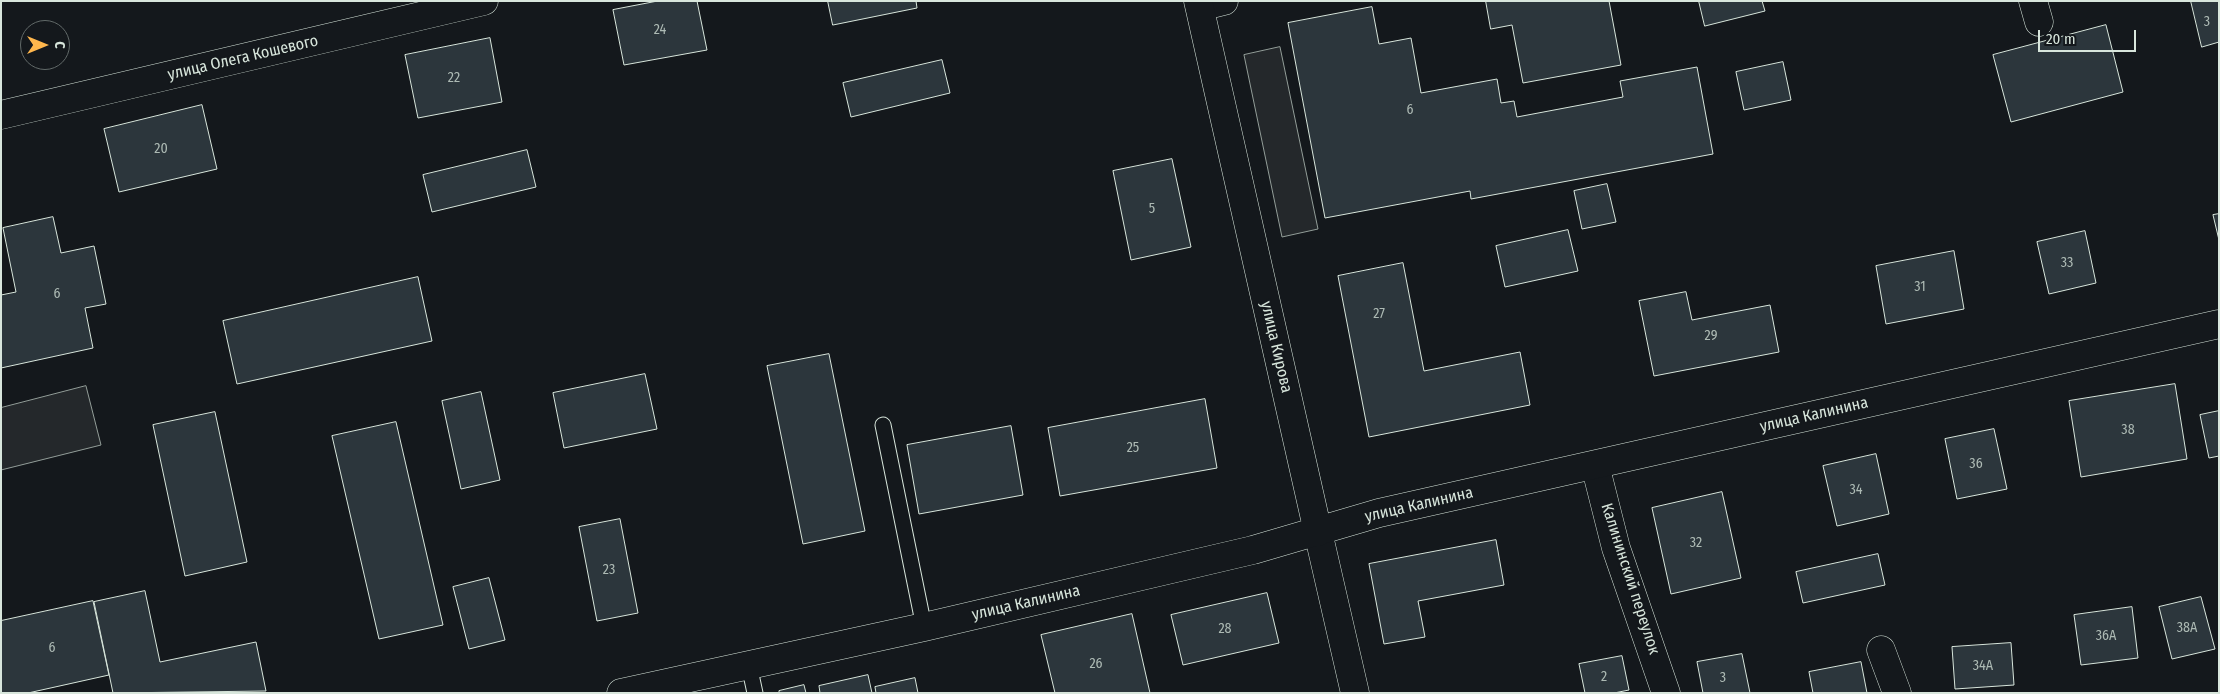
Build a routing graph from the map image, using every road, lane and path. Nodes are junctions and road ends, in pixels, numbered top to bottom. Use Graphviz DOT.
graph roads {
  1 [pos="484,1"];
  2 [pos="1208,3"];
  3 [pos="1,114"];
  4 [pos="2219,324"];
  5 [pos="883,425"];
  6 [pos="1595,465"];
  7 [pos="1318,532"];
  8 [pos="924,627"];
  9 [pos="1881,650"];
  10 [pos="749,665"];
  11 [pos="622,693"];
  12 [pos="756,693"];
  13 [pos="1355,693"];
  14 [pos="1666,693"];
  15 [pos="1897,693"];
  1 -- 3 [label="street, улица Олега Кошевого"];
  2 -- 7 [label="street, улица Кирова"];
  4 -- 6 [label="street, улица Калинина"];
  5 -- 8 [label="lane"];
  6 -- 7 [label="street, улица Калинина"];
  6 -- 14 [label="street, Калининский переулок"];
  7 -- 8 [label="street, улица Калинина"];
  7 -- 13 [label="street, улица Кирова"];
  8 -- 10 [label="street, улица Калинина"];
  9 -- 15 [label="street"];
  10 -- 11 [label="street, улица Калинина"];
  10 -- 12 [label="lane"];
}
